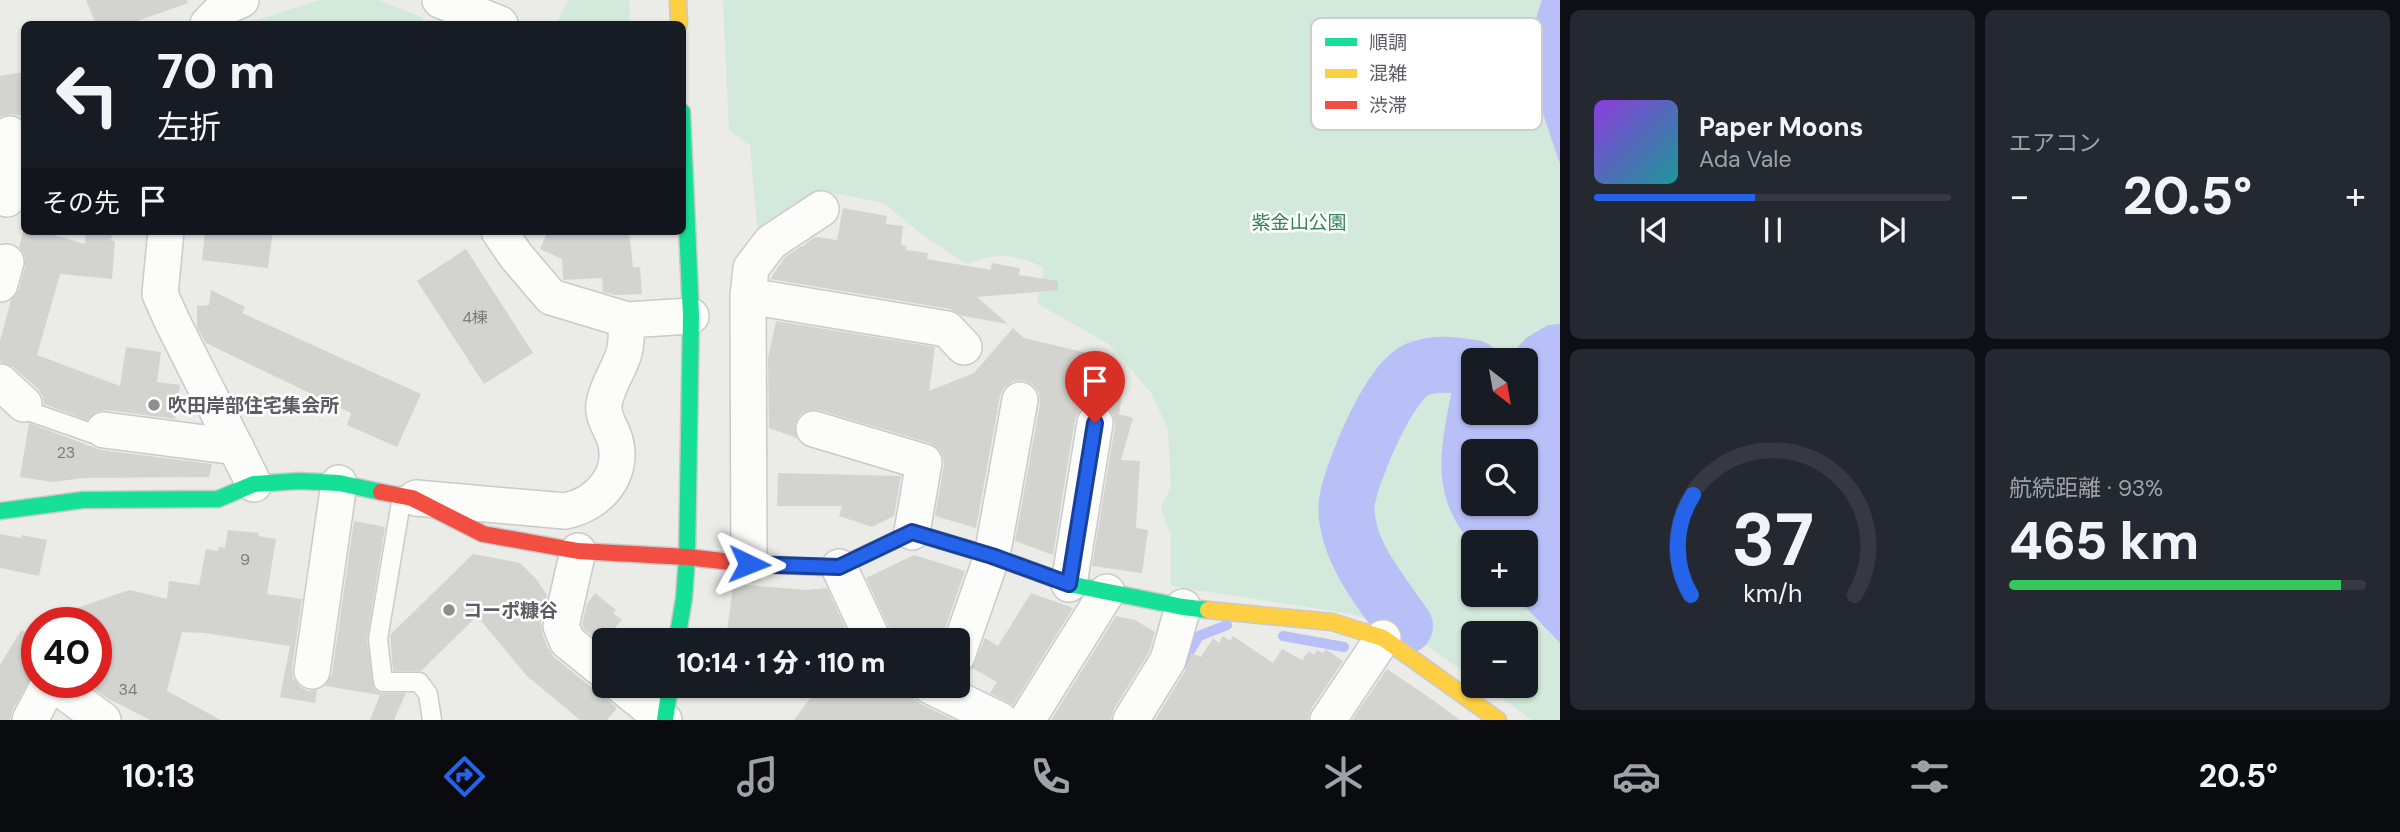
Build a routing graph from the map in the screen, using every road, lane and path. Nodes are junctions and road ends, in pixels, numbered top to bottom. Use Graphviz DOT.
graph roads {
  1 [pos="241,0"];
  2 [pos="440,0"];
  3 [pos="678,0"];
  4 [pos="211,21"];
  5 [pos="492,21"];
  6 [pos="679,21"];
  7 [pos="11,134"];
  8 [pos="7,200"];
  9 [pos="686,203"];
  10 [pos="821,209"];
  11 [pos="166,235"];
  12 [pos="502,235"];
  13 [pos="748,296"];
  14 [pos="691,316"];
  15 [pos="627,320"];
  16 [pos="964,347"];
  17 [pos="12,393"];
  18 [pos="1020,400"];
  19 [pos="1095,423"];
  20 [pos="814,429"];
  21 [pos="104,430"];
  22 [pos="236,447"];
  23 [pos="340,483"];
  24 [pos="254,484"];
  25 [pos="407,497"];
  26 [pos="0,512"];
  27 [pos="912,532"];
  28 [pos="578,551"];
  29 [pos="992,556"];
  30 [pos="687,557"];
  31 [pos="749,564"];
  32 [pos="839,567"];
  33 [pos="1069,584"];
  34 [pos="1107,592"];
  35 [pos="1183,607"];
  36 [pos="679,628"];
  37 [pos="867,628"];
  38 [pos="967,628"];
  39 [pos="1383,638"];
  40 [pos="592,661"];
  41 [pos="312,671"];
  42 [pos="42,698"];
  43 [pos="72,698"];
  44 [pos="637,698"];
  45 [pos="668,698"];
  46 [pos="959,698"];
  47 [pos="1492,718"];
  48 [pos="30,720"];
  49 [pos="103,720"];
  50 [pos="432,720"];
  51 [pos="665,720"];
  52 [pos="1000,720"];
  53 [pos="1027,720"];
  54 [pos="1131,720"];
  55 [pos="1328,720"];
  1 -- 4 [label="street"];
  2 -- 5 [label="street"];
  3 -- 6 [label="street"];
  7 -- 8 [label="street"];
  9 -- 14 [label="street"];
  10 -- 13 [label="street"];
  11 -- 22 [label="street"];
  12 -- 15 [label="street"];
  13 -- 16 [label="street"];
  13 -- 31 [label="street"];
  14 -- 15 [label="street"];
  14 -- 30 [label="street"];
  15 -- 25 [label="street"];
  17 -- 21 [label="lane"];
  18 -- 29 [label="street"];
  19 -- 33 [label="street"];
  20 -- 27 [label="street"];
  21 -- 22 [label="street"];
  22 -- 24 [label="street"];
  23 -- 24 [label="street"];
  23 -- 25 [label="street"];
  23 -- 41 [label="street"];
  24 -- 26 [label="street"];
  25 -- 28 [label="street"];
  25 -- 50 [label="lane"];
  27 -- 29 [label="street"];
  27 -- 32 [label="street"];
  28 -- 30 [label="street"];
  28 -- 40 [label="street"];
  29 -- 33 [label="street"];
  29 -- 38 [label="street"];
  30 -- 31 [label="street"];
  30 -- 36 [label="street"];
  31 -- 32 [label="street"];
  32 -- 37 [label="street"];
  33 -- 34 [label="street"];
  34 -- 35 [label="street"];
  34 -- 53 [label="street"];
  35 -- 39 [label="street"];
  35 -- 54 [label="street"];
  39 -- 47 [label="street"];
  39 -- 55 [label="street"];
  42 -- 48 [label="street"];
  43 -- 49 [label="street"];
  44 -- 51 [label="street"];
  45 -- 51 [label="street"];
  46 -- 52 [label="street"];
}
